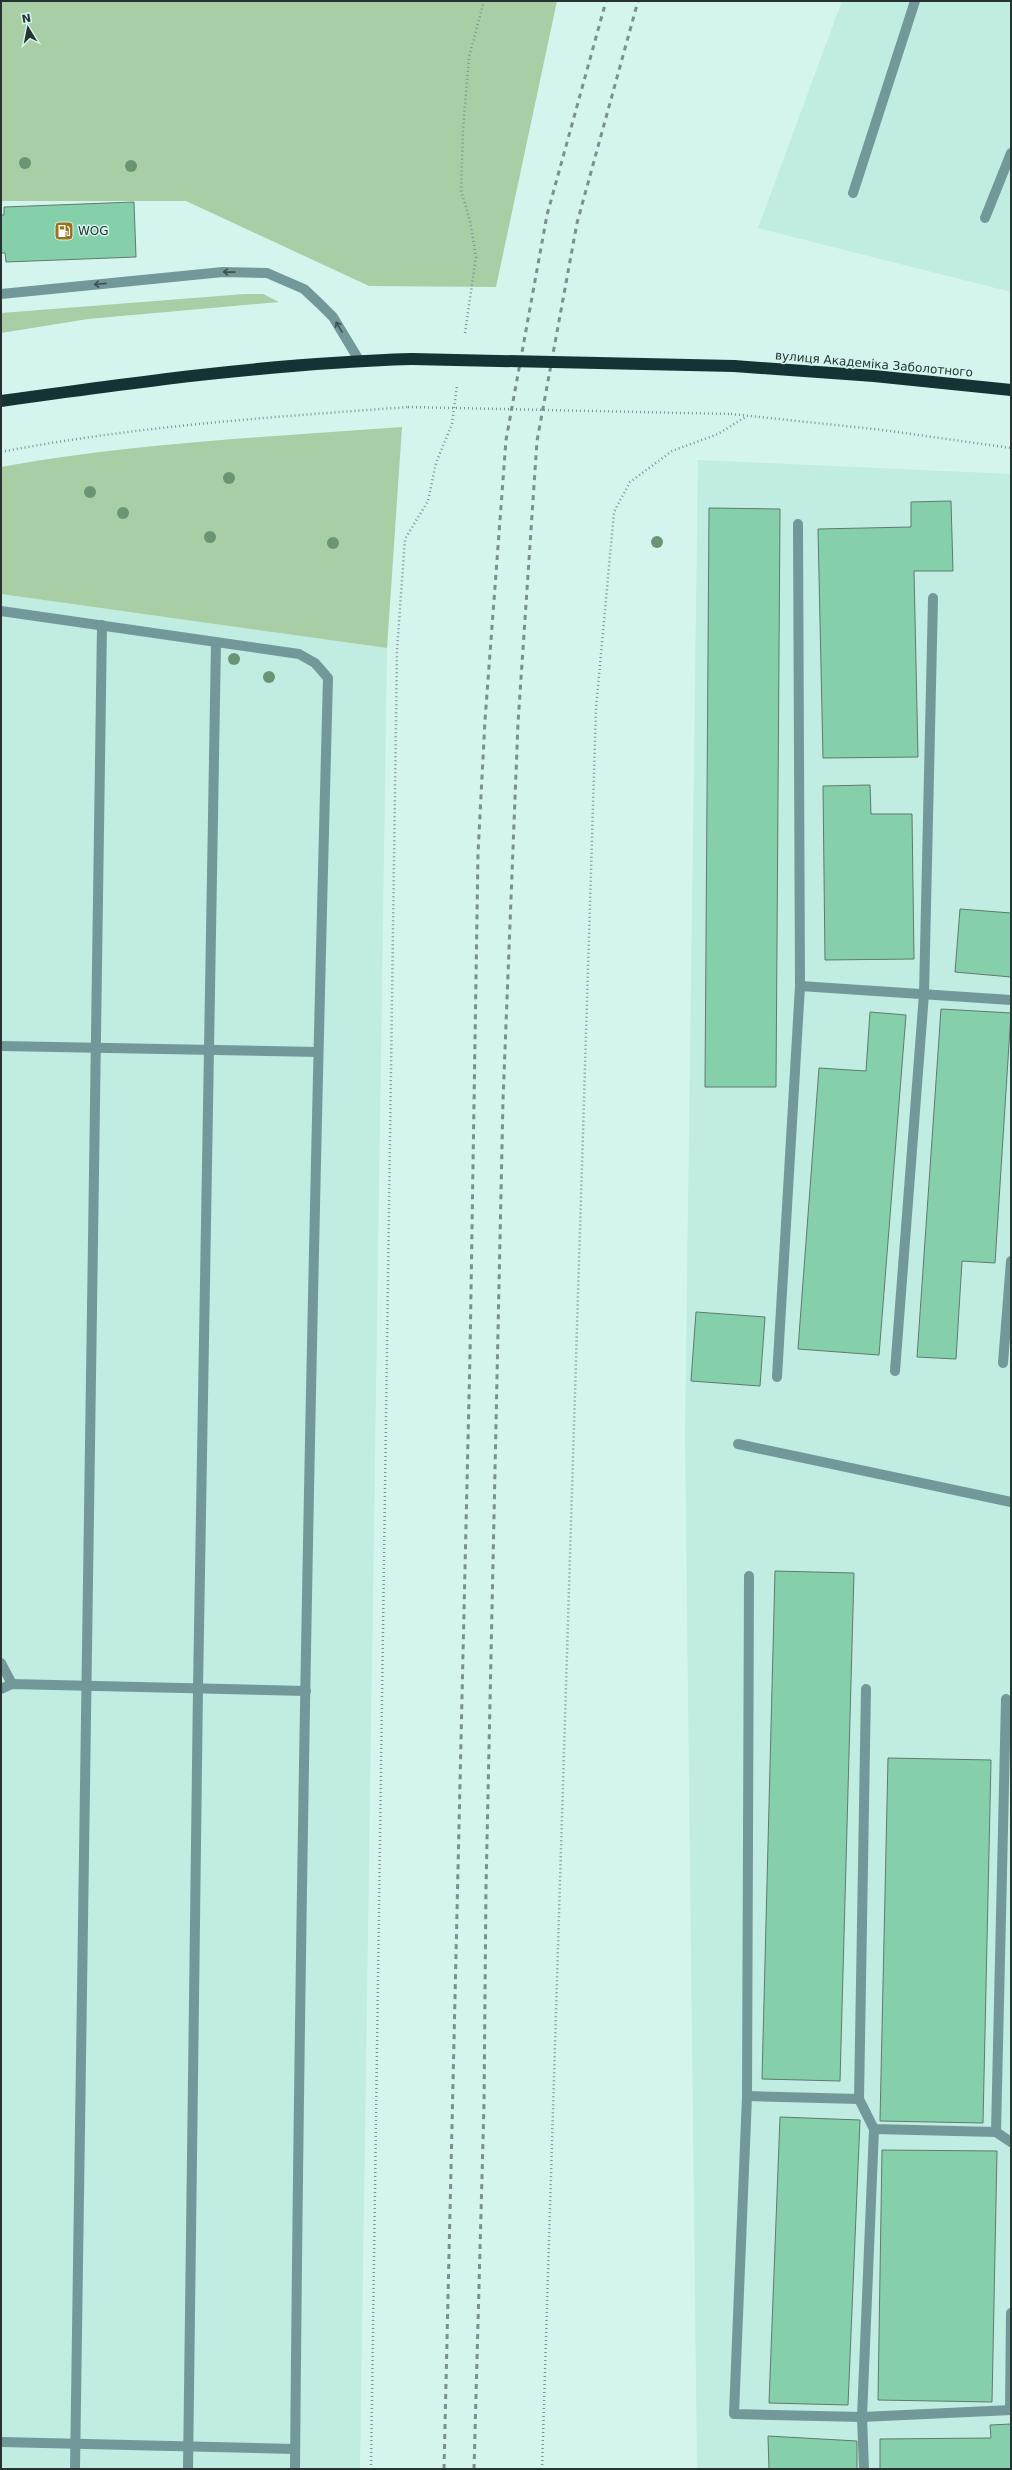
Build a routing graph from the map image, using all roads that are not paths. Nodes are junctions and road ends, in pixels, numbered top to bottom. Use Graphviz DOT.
graph roads {
  1 [pos="915,1"];
  2 [pos="1011,153"];
  3 [pos="853,193"];
  4 [pos="985,218"];
  5 [pos="1,294"];
  6 [pos="359,360"];
  7 [pos="1011,390"];
  8 [pos="1,401"];
  9 [pos="798,524"];
  10 [pos="933,598"];
  11 [pos="1,611"];
  12 [pos="102,625"];
  13 [pos="216,642"];
  14 [pos="800,986"];
  15 [pos="924,994"];
  16 [pos="1011,1000"];
  17 [pos="1,1046"];
  18 [pos="96,1048"];
  19 [pos="209,1049"];
  20 [pos="318,1052"];
  21 [pos="1011,1261"];
  22 [pos="1003,1363"];
  23 [pos="895,1371"];
  24 [pos="777,1377"];
  25 [pos="738,1444"];
  26 [pos="1011,1502"];
  27 [pos="750,1576"];
  28 [pos="1,1663"];
  29 [pos="12,1684"];
  30 [pos="88,1685"];
  31 [pos="198,1688"];
  32 [pos="1,1689"];
  33 [pos="866,1689"];
  34 [pos="306,1691"];
  35 [pos="1006,1699"];
  36 [pos="747,2096"];
  37 [pos="859,2099"];
  38 [pos="874,2129"];
  39 [pos="996,2132"];
  40 [pos="1011,2142"];
  41 [pos="1011,2313"];
  42 [pos="1010,2410"];
  43 [pos="862,2417"];
  44 [pos="1,2442"];
  45 [pos="75,2443"];
  46 [pos="188,2446"];
  47 [pos="295,2449"];
  48 [pos="75,2469"];
  49 [pos="188,2469"];
  50 [pos="295,2469"];
  51 [pos="864,2469"];
  1 -- 3 [label="lane"];
  2 -- 4 [label="lane"];
  6 -- 5 [label="lane, one-way"];
  6 -- 7 [label="highway, вулиця Академіка Заболотного, bridge"];
  6 -- 8 [label="highway, вулиця Академіка Заболотного"];
  9 -- 14 [label="lane"];
  10 -- 15 [label="lane"];
  11 -- 12 [label="lane"];
  12 -- 13 [label="lane"];
  12 -- 18 [label="lane"];
  13 -- 19 [label="lane"];
  13 -- 20 [label="lane"];
  14 -- 15 [label="lane"];
  14 -- 24 [label="lane"];
  15 -- 16 [label="lane"];
  15 -- 23 [label="lane"];
  17 -- 18 [label="lane"];
  18 -- 19 [label="lane"];
  18 -- 30 [label="lane"];
  19 -- 20 [label="lane"];
  19 -- 31 [label="lane"];
  20 -- 34 [label="lane"];
  21 -- 22 [label="lane"];
  25 -- 26 [label="lane"];
  27 -- 36 [label="lane"];
  28 -- 29 [label="lane"];
  29 -- 30 [label="lane"];
  29 -- 32 [label="lane"];
  30 -- 31 [label="lane"];
  30 -- 45 [label="lane"];
  31 -- 34 [label="lane"];
  31 -- 46 [label="lane"];
  33 -- 37 [label="lane"];
  34 -- 47 [label="lane"];
  35 -- 39 [label="lane"];
  36 -- 37 [label="lane"];
  36 -- 43 [label="lane"];
  37 -- 38 [label="lane"];
  38 -- 39 [label="lane"];
  38 -- 43 [label="lane"];
  39 -- 40 [label="lane"];
  41 -- 42 [label="lane"];
  42 -- 43 [label="lane"];
  43 -- 51 [label="lane"];
  44 -- 45 [label="lane"];
  45 -- 46 [label="lane"];
  45 -- 48 [label="lane"];
  46 -- 47 [label="lane"];
  46 -- 49 [label="lane"];
  47 -- 50 [label="lane"];
}
